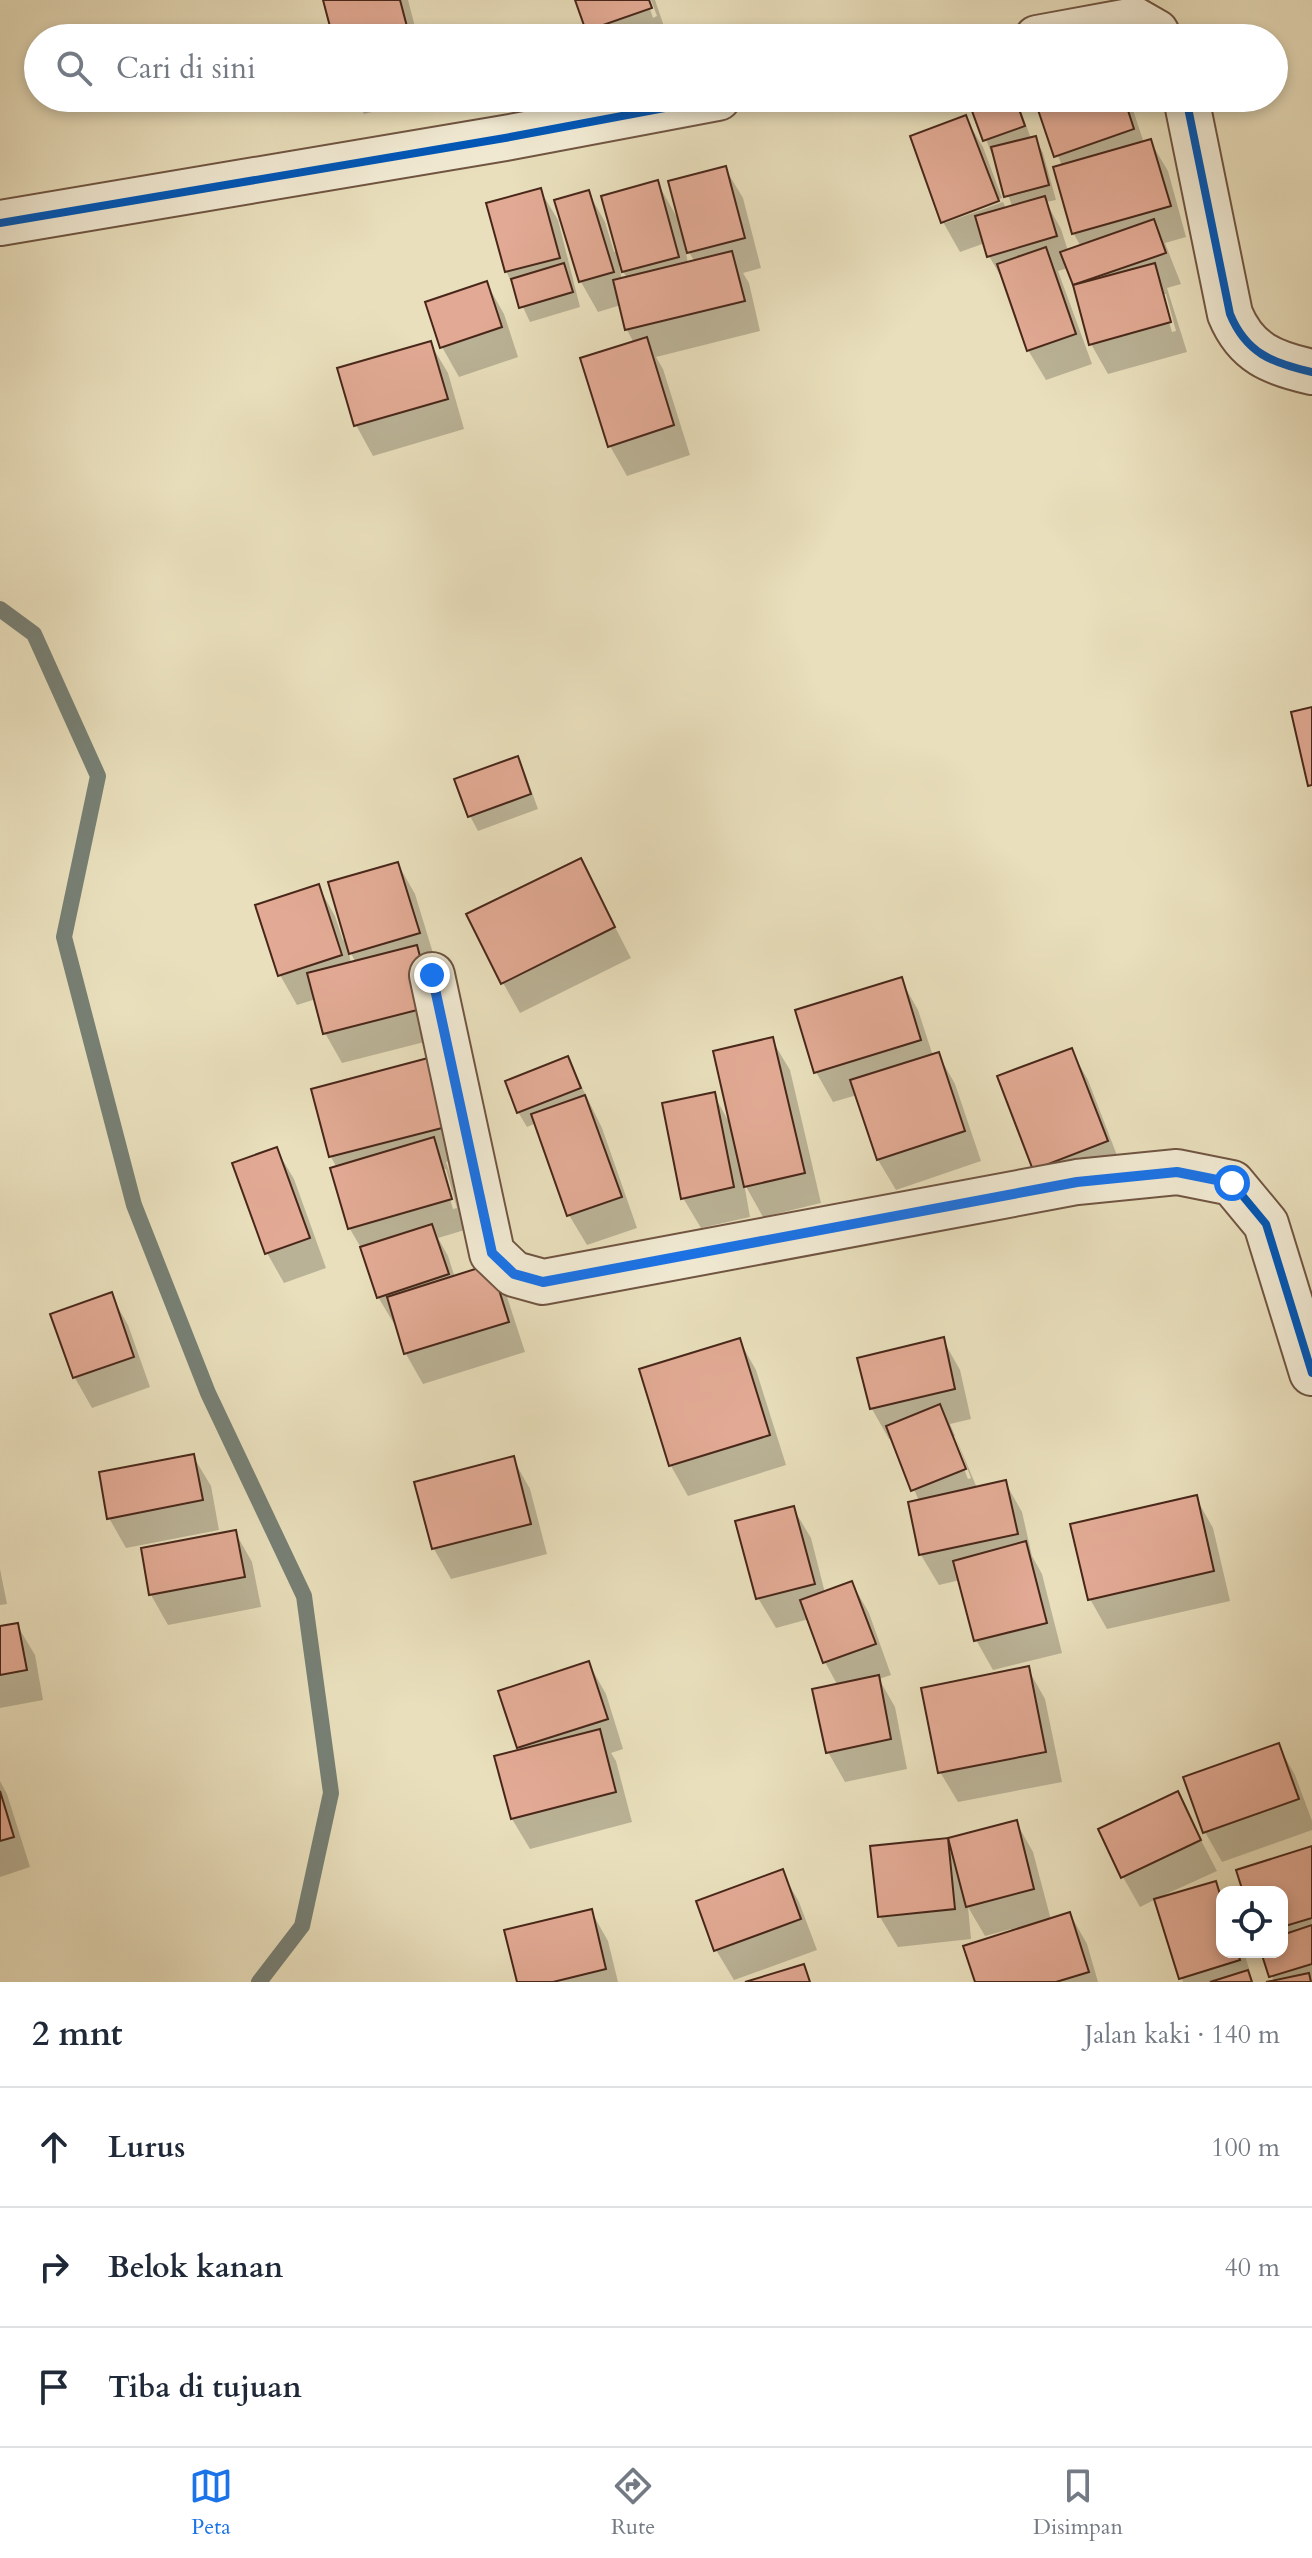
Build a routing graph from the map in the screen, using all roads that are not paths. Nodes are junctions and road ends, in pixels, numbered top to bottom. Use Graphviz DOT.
graph roads {
  1 [pos="1146,19"];
  2 [pos="1117,24"];
  3 [pos="643,112"];
  4 [pos="1189,112"];
  5 [pos="0,223"];
  6 [pos="1312,372"];
  7 [pos="432,975"];
  8 [pos="1312,1373"];
  1 -- 2 [label="street"];
  3 -- 5 [label="street"];
  4 -- 6 [label="street"];
  7 -- 8 [label="street"];
}
